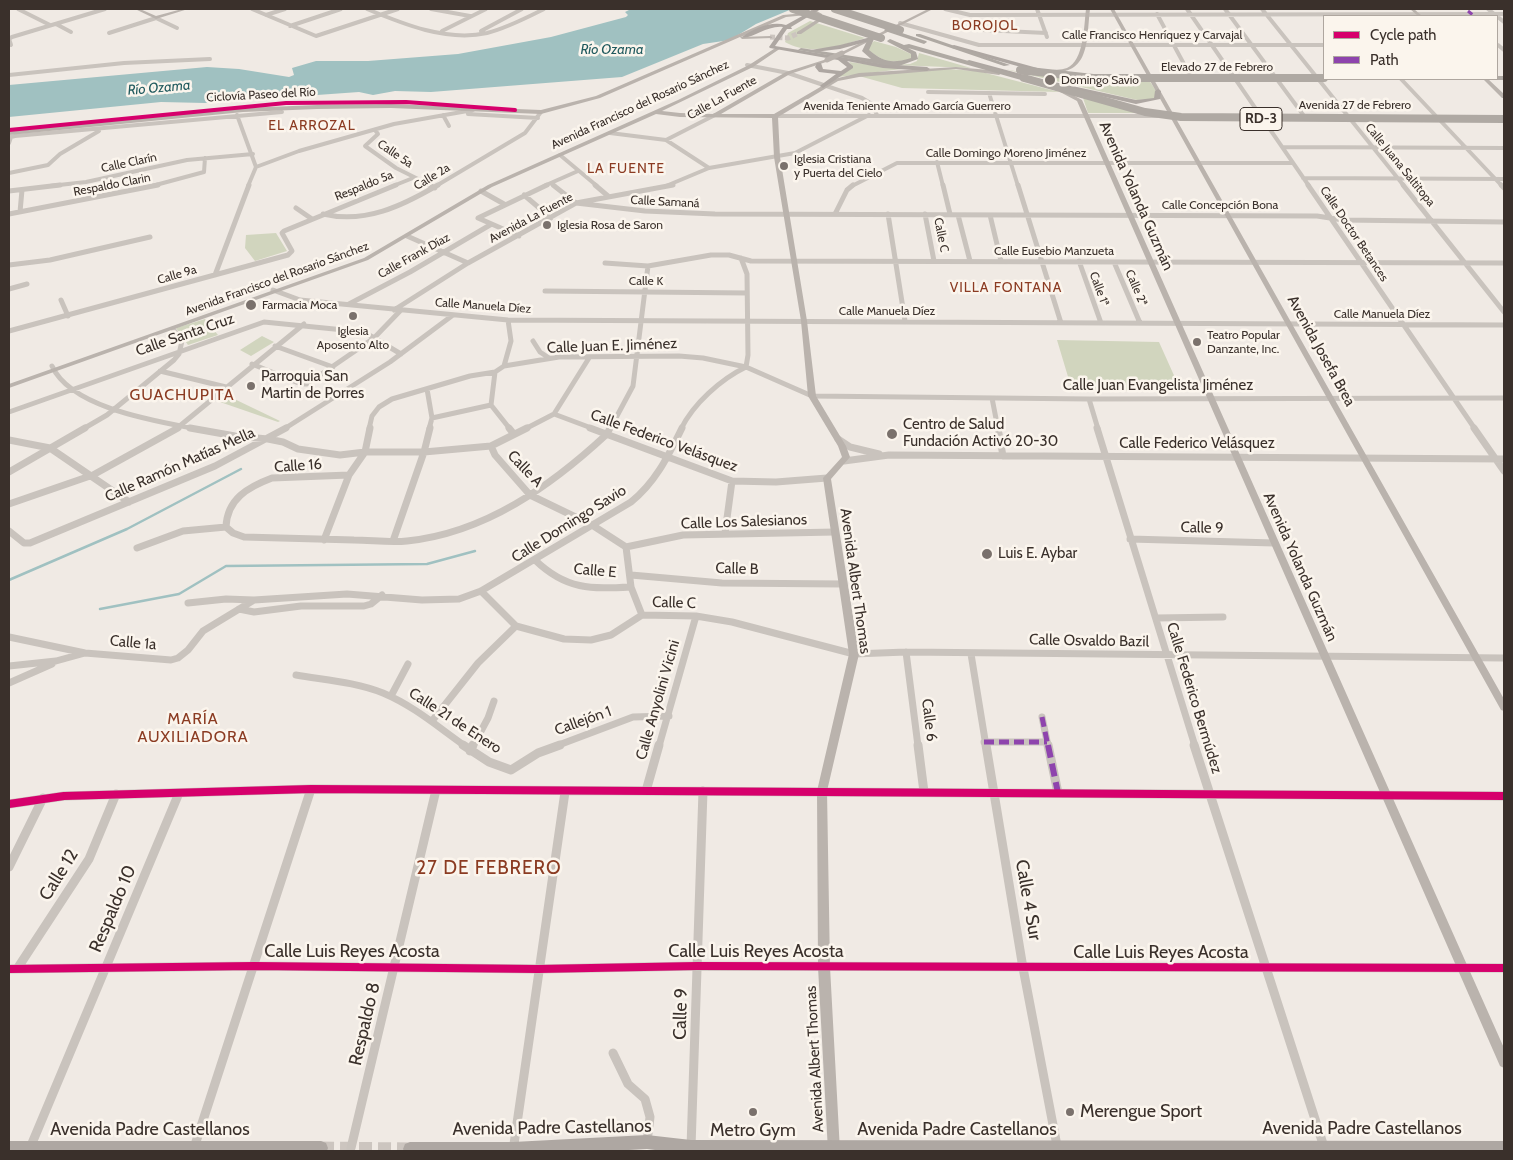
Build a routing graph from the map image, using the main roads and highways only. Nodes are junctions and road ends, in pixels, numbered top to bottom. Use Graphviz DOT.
graph roads {
  1 [pos="137,9"];
  2 [pos="186,9"];
  3 [pos="793,9"];
  4 [pos="827,9"];
  5 [pos="835,9"];
  6 [pos="930,9"];
  7 [pos="1412,9"];
  8 [pos="1114,11"];
  9 [pos="813,12"];
  10 [pos="1088,12"];
  11 [pos="1419,15"];
  12 [pos="900,26"];
  13 [pos="789,28"];
  14 [pos="800,33"];
  15 [pos="886,36"];
  16 [pos="745,37"];
  17 [pos="770,37"];
  18 [pos="871,39"];
  19 [pos="777,46"];
  20 [pos="954,46"];
  21 [pos="801,51"];
  22 [pos="771,54"];
  23 [pos="836,58"];
  24 [pos="969,62"];
  25 [pos="885,63"];
  26 [pos="820,64"];
  27 [pos="749,65"];
  28 [pos="927,68"];
  29 [pos="1000,70"];
  30 [pos="1015,71"];
  31 [pos="1044,71"];
  32 [pos="844,72"];
  33 [pos="1150,77"];
  34 [pos="1322,77"];
  35 [pos="1486,80"];
  36 [pos="823,86"];
  37 [pos="1062,91"];
  38 [pos="1158,91"];
  39 [pos="1504,97"];
  40 [pos="446,108"];
  41 [pos="654,112"];
  42 [pos="715,114"];
  43 [pos="443,115"];
  44 [pos="539,115"];
  45 [pos="775,116"];
  46 [pos="1170,116"];
  47 [pos="1504,118"];
  48 [pos="11,135"];
  49 [pos="275,291"];
  50 [pos="53,368"];
  51 [pos="9,381"];
  52 [pos="9,386"];
  53 [pos="1504,707"];
  54 [pos="1504,1062"];
  55 [pos="9,1148"];
  56 [pos="321,1148"];
  57 [pos="1504,1148"];
  58 [pos="410,1149"];
  59 [pos="193,1150"];
  60 [pos="513,1150"];
  61 [pos="834,1150"];
  62 [pos="1058,1150"];
  1 -- 2 [label="main road"];
  3 -- 15 [label="highway, RD-3, bridge"];
  4 -- 9 [label="main road"];
  5 -- 12 [label="highway, bridge"];
  6 -- 12 [label="main road, Calle La Fuente"];
  7 -- 11 [label="main road"];
  8 -- 33 [label="main road, Avenida Josefa Brea"];
  9 -- 13 [label="main road"];
  9 -- 14 [label="main road"];
  9 -- 15 [label="highway, RD-3"];
  9 -- 16 [label="main road"];
  10 -- 31 [label="main road"];
  12 -- 15 [label="main road, Calle La Fuente"];
  12 -- 20 [label="highway"];
  13 -- 16 [label="main road"];
  13 -- 19 [label="main road"];
  15 -- 18 [label="main road, Calle La Fuente"];
  15 -- 24 [label="highway, RD-3"];
  15 -- 25 [label="highway"];
  15 -- 29 [label="highway, RD-3"];
  16 -- 17 [label="main road"];
  18 -- 21 [label="main road"];
  18 -- 25 [label="highway"];
  18 -- 26 [label="main road, Calle La Fuente, bridge"];
  19 -- 21 [label="main road"];
  19 -- 22 [label="main road, Avenida Francisco del Rosario Sánchez"];
  19 -- 27 [label="main road, Avenida Francisco del Rosario Sánchez"];
  20 -- 30 [label="highway"];
  20 -- 31 [label="main road"];
  21 -- 22 [label="main road"];
  21 -- 23 [label="main road"];
  21 -- 25 [label="highway"];
  22 -- 27 [label="main road, Avenida Francisco del Rosario Sánchez"];
  23 -- 28 [label="main road"];
  23 -- 32 [label="main road"];
  24 -- 29 [label="main road"];
  24 -- 30 [label="highway, RD-3"];
  26 -- 32 [label="main road"];
  26 -- 42 [label="main road, Calle La Fuente"];
  27 -- 41 [label="main road, Avenida Francisco del Rosario Sánchez"];
  28 -- 29 [label="main road"];
  29 -- 30 [label="highway"];
  29 -- 37 [label="main road"];
  29 -- 38 [label="main road"];
  29 -- 46 [label="main road, Avenida 27 de Febrero"];
  30 -- 34 [label="highway, Elevado 27 de Febrero / RD-3, bridge"];
  30 -- 47 [label="highway, RD-3, bridge"];
  31 -- 33 [label="main road"];
  32 -- 36 [label="main road"];
  33 -- 34 [label="main road"];
  33 -- 38 [label="main road, Avenida Josefa Brea"];
  35 -- 39 [label="main road"];
  36 -- 45 [label="main road"];
  37 -- 46 [label="main road"];
  37 -- 54 [label="main road, Avenida Yolanda Guzmán"];
  38 -- 46 [label="main road, Avenida Josefa Brea"];
  40 -- 43 [label="main road"];
  40 -- 44 [label="main road"];
  40 -- 48 [label="main road"];
  41 -- 42 [label="main road, Avenida Teniente Amado García Guerrero"];
  41 -- 49 [label="main road, Avenida Francisco del Rosario Sánchez"];
  41 -- 49 [label="main road, Avenida Francisco del Rosario Sánchez"];
  42 -- 45 [label="main road, Avenida Teniente Amado García Guerrero"];
  45 -- 61 [label="main road, Avenida Albert Thomas"];
  46 -- 47 [label="main road, Avenida 27 de Febrero / RD-3"];
  46 -- 53 [label="main road, Avenida Josefa Brea"];
  49 -- 50 [label="main road, Avenida Francisco del Rosario Sánchez"];
  49 -- 50 [label="main road, Avenida Francisco del Rosario Sánchez"];
  50 -- 51 [label="main road, Avenida Francisco del Rosario Sánchez"];
  50 -- 52 [label="main road, Avenida Francisco del Rosario Sánchez"];
  55 -- 59 [label="main road, Avenida Padre Castellanos"];
  56 -- 59 [label="main road, Avenida Padre Castellanos"];
  57 -- 62 [label="main road, Avenida Padre Castellanos"];
  58 -- 60 [label="main road, Avenida Padre Castellanos"];
  60 -- 61 [label="main road, Avenida Padre Castellanos"];
  61 -- 62 [label="main road, Avenida Padre Castellanos"];
}
